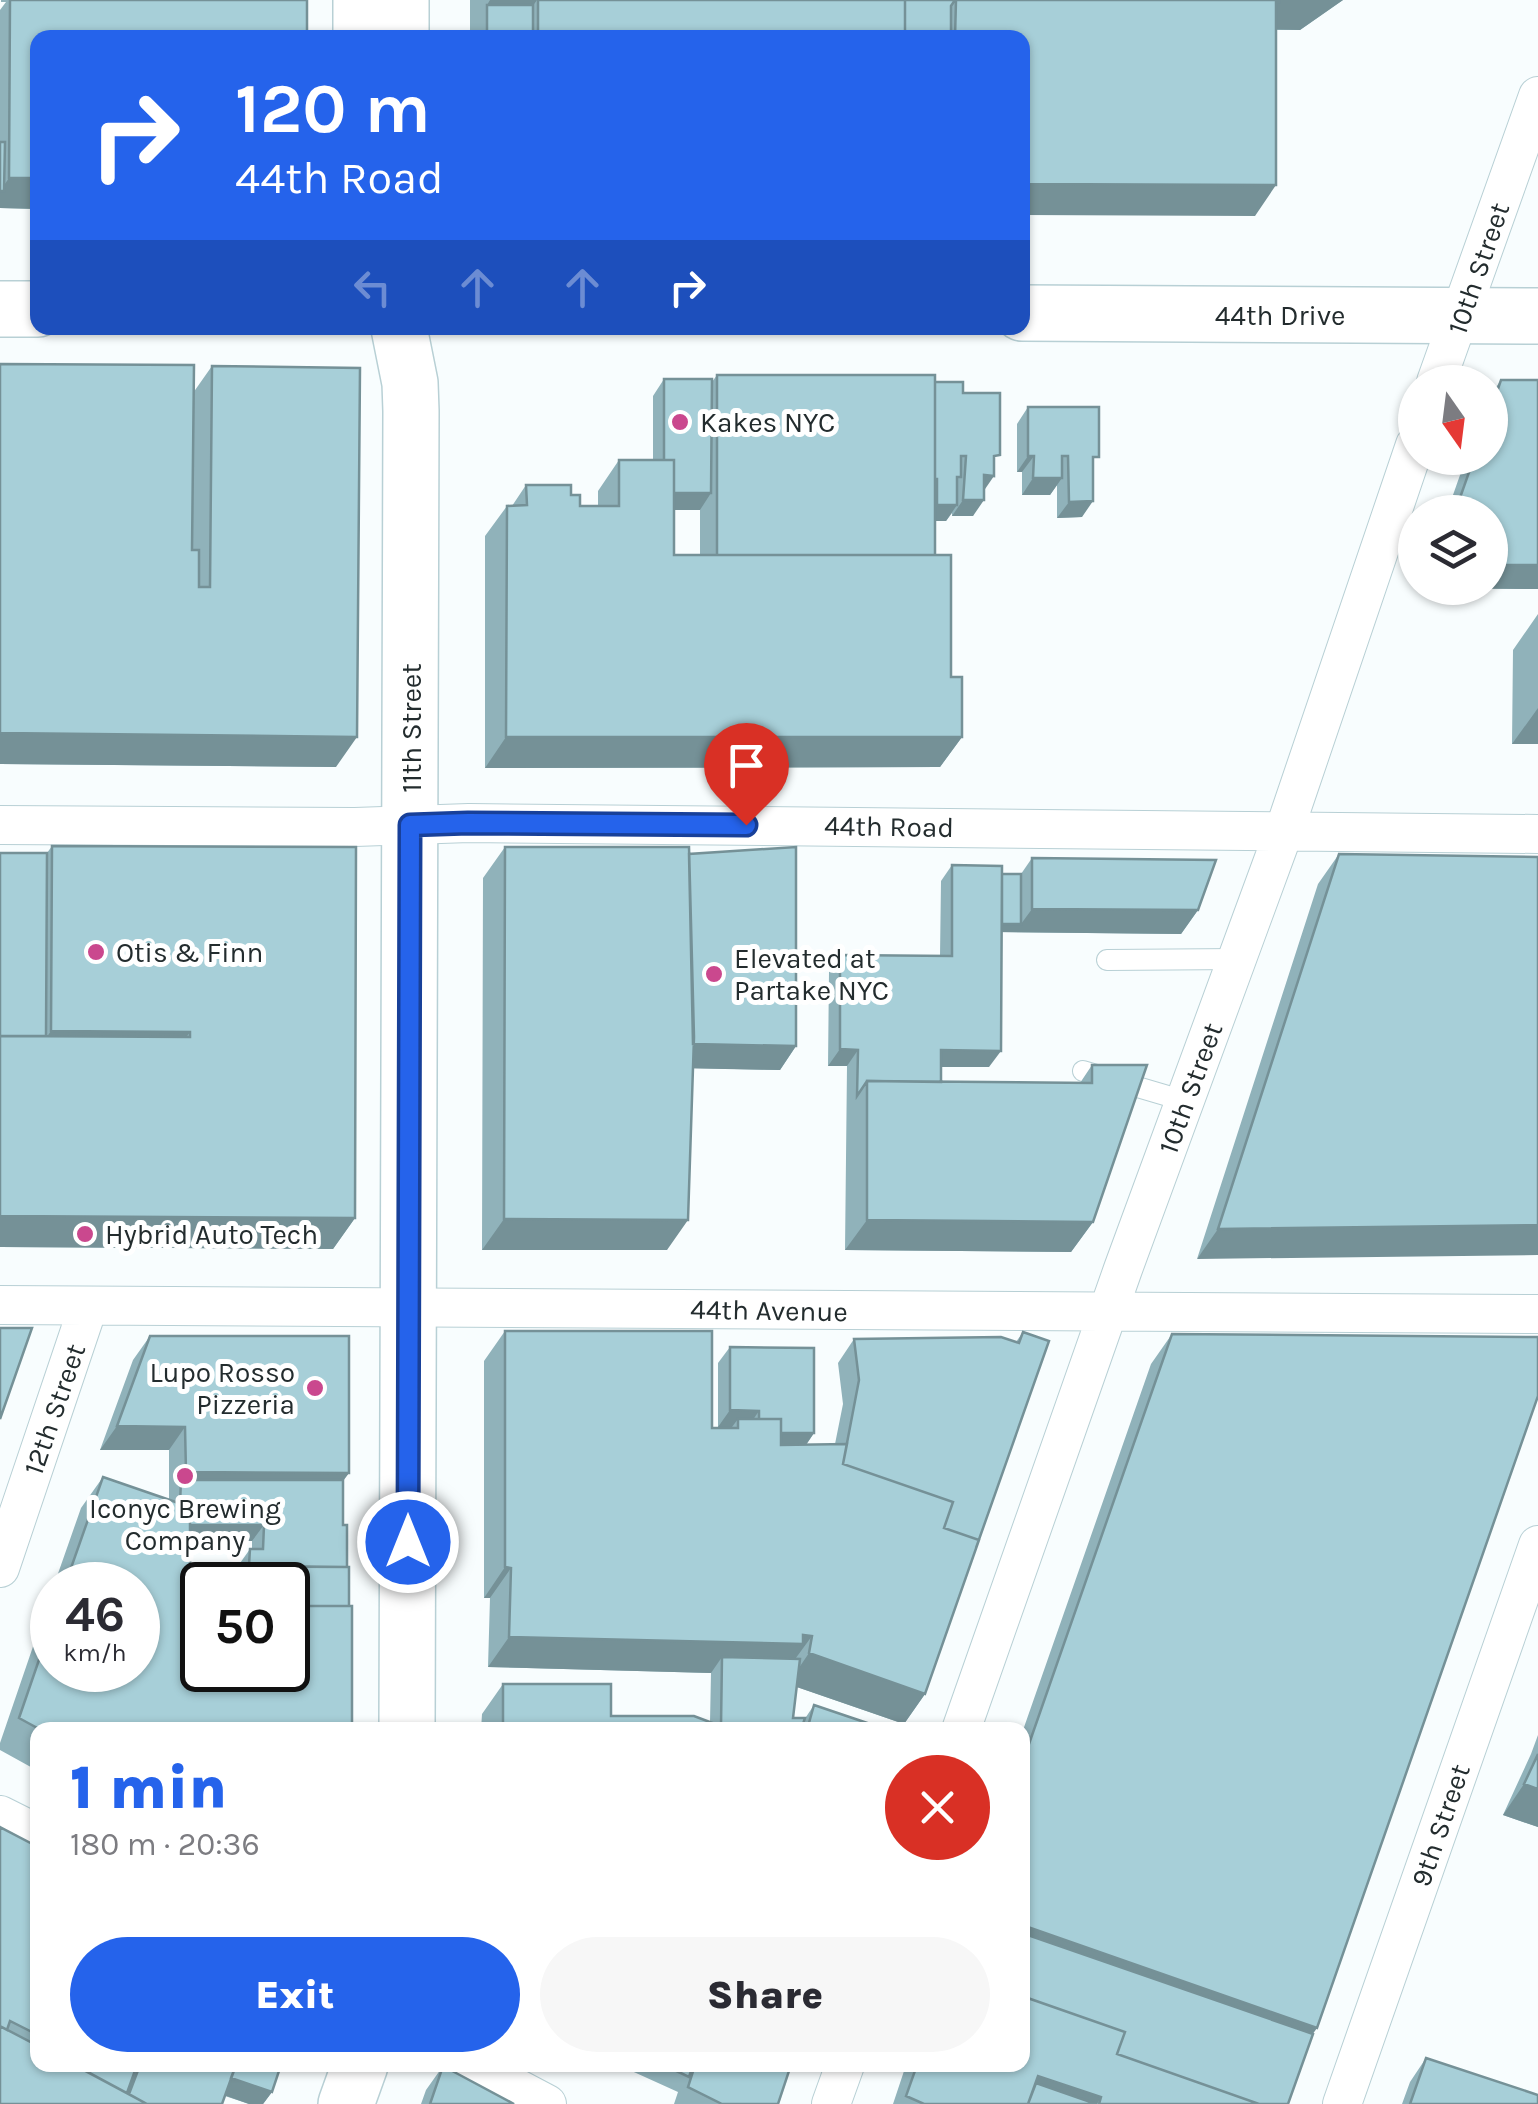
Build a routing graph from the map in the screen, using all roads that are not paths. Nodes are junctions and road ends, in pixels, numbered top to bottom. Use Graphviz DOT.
graph roads {
  1 [pos="361,0"];
  2 [pos="401,0"];
  3 [pos="361,30"];
  4 [pos="401,30"];
  5 [pos="1538,96"];
  6 [pos="0,309"];
  7 [pos="30,309"];
  8 [pos="1030,314"];
  9 [pos="1462,316"];
  10 [pos="1538,316"];
  11 [pos="400,335"];
  12 [pos="1443,365"];
  13 [pos="1405,475"];
  14 [pos="410,825"];
  15 [pos="0,826"];
  16 [pos="1284,831"];
  17 [pos="1538,834"];
  18 [pos="1238,959"];
  19 [pos="1107,960"];
  20 [pos="1083,1071"];
  21 [pos="1185,1101"];
  22 [pos="0,1305"];
  23 [pos="409,1306"];
  24 [pos="88,1307"];
  25 [pos="1107,1313"];
  26 [pos="1538,1314"];
  27 [pos="1538,1545"];
  28 [pos="0,1568"];
  29 [pos="407,1722"];
  30 [pos="965,1722"];
  31 [pos="0,1814"];
  32 [pos="30,1830"];
  33 [pos="357,2072"];
  34 [pos="486,2072"];
  35 [pos="842,2072"];
  36 [pos="346,2104"];
  37 [pos="546,2104"];
  38 [pos="831,2104"];
  39 [pos="1342,2104"];
  1 -- 3 [label="main road"];
  2 -- 4 [label="main road"];
  5 -- 9 [label="street, 10th Street"];
  6 -- 7 [label="main road"];
  8 -- 9 [label="main road, 44th Drive"];
  9 -- 10 [label="main road, 44th Drive"];
  9 -- 12 [label="street, 10th Street"];
  11 -- 14 [label="main road, 11th Street"];
  13 -- 16 [label="street, 10th Street"];
  14 -- 15 [label="street, 44th Road"];
  14 -- 16 [label="street, 44th Road"];
  14 -- 23 [label="main road, 11th Street"];
  16 -- 17 [label="street, 44th Road"];
  16 -- 18 [label="street, 10th Street"];
  18 -- 19 [label="lane"];
  18 -- 21 [label="street, 10th Street"];
  20 -- 21 [label="lane"];
  21 -- 25 [label="street, 10th Street"];
  22 -- 24 [label="street, 44th Avenue"];
  23 -- 24 [label="street, 44th Avenue"];
  23 -- 25 [label="street, 44th Avenue"];
  23 -- 29 [label="main road, 11th Street"];
  24 -- 28 [label="street, 12th Street"];
  25 -- 26 [label="street, 44th Avenue"];
  25 -- 30 [label="street, 10th Street"];
  27 -- 39 [label="street, 9th Street"];
  31 -- 32 [label="street"];
  33 -- 36 [label="main road"];
  34 -- 37 [label="street"];
  35 -- 38 [label="street"];
}
